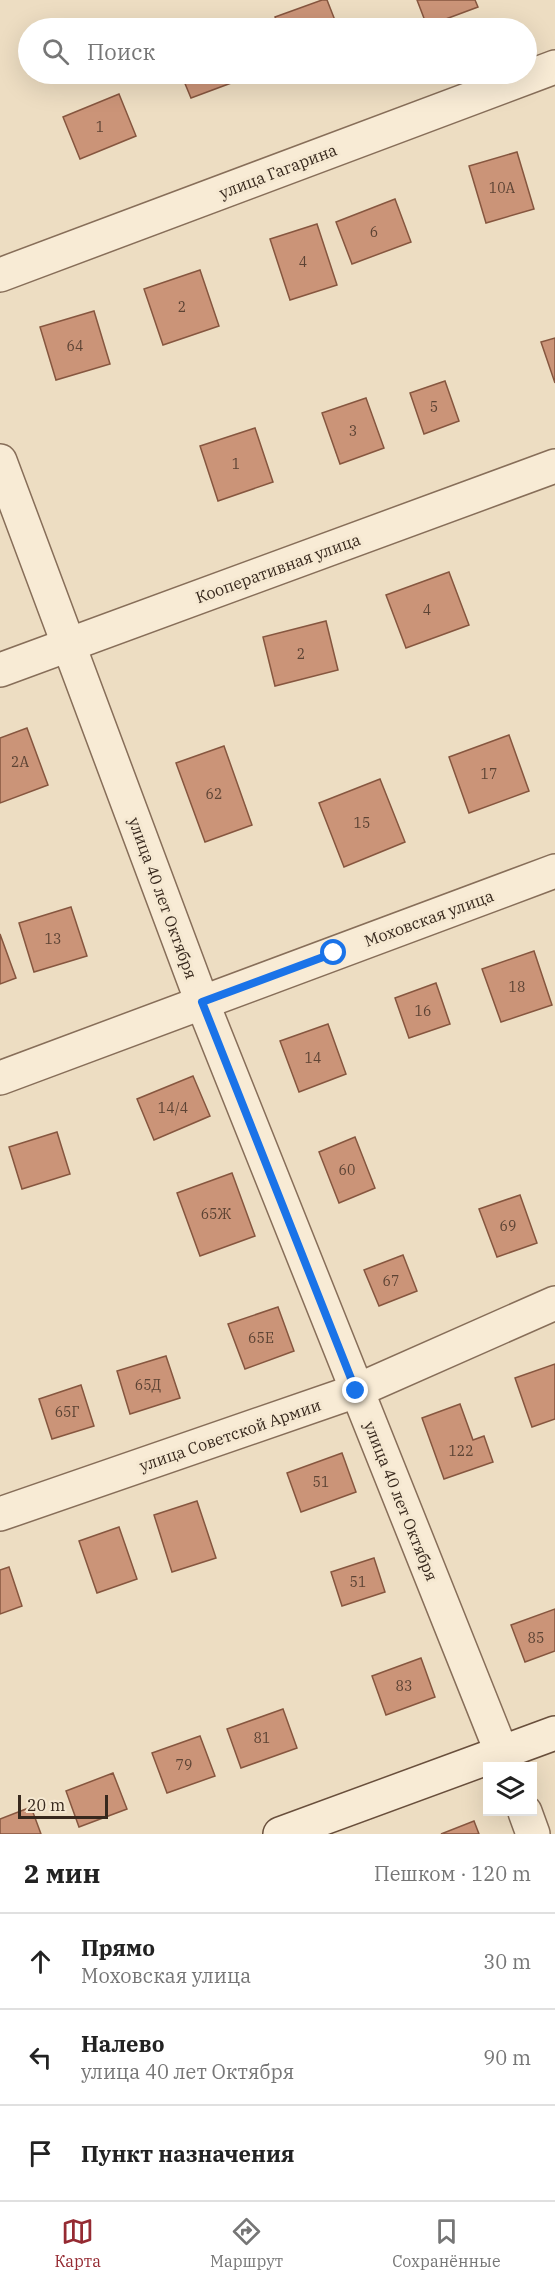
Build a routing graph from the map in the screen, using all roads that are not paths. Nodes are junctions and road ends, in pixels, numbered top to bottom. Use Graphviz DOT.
graph roads {
  1 [pos="555,67"];
  2 [pos="537,74"];
  3 [pos="510,84"];
  4 [pos="0,275"];
  5 [pos="0,461"];
  6 [pos="555,466"];
  7 [pos="69,645"];
  8 [pos="0,670"];
  9 [pos="555,871"];
  10 [pos="202,1002"];
  11 [pos="0,1078"];
  12 [pos="555,1303"];
  13 [pos="356,1391"];
  14 [pos="0,1514"];
  15 [pos="555,1733"];
  16 [pos="505,1760"];
  17 [pos="526,1816"];
  18 [pos="280,1834"];
  19 [pos="533,1834"];
  1 -- 2 [label="street, улица Гагарина"];
  3 -- 4 [label="street, улица Гагарина"];
  5 -- 7 [label="street, улица 40 лет Октября"];
  6 -- 7 [label="street, Кооперативная улица"];
  7 -- 8 [label="street, Кооперативная улица"];
  7 -- 10 [label="street, улица 40 лет Октября"];
  9 -- 10 [label="street, Моховская улица"];
  10 -- 11 [label="street, Моховская улица"];
  10 -- 13 [label="street, улица 40 лет Октября"];
  12 -- 13 [label="street, улица Советской Армии"];
  13 -- 14 [label="street, улица Советской Армии"];
  13 -- 16 [label="street, улица 40 лет Октября"];
  15 -- 16 [label="street"];
  16 -- 18 [label="street"];
  17 -- 19 [label="street"];
}
